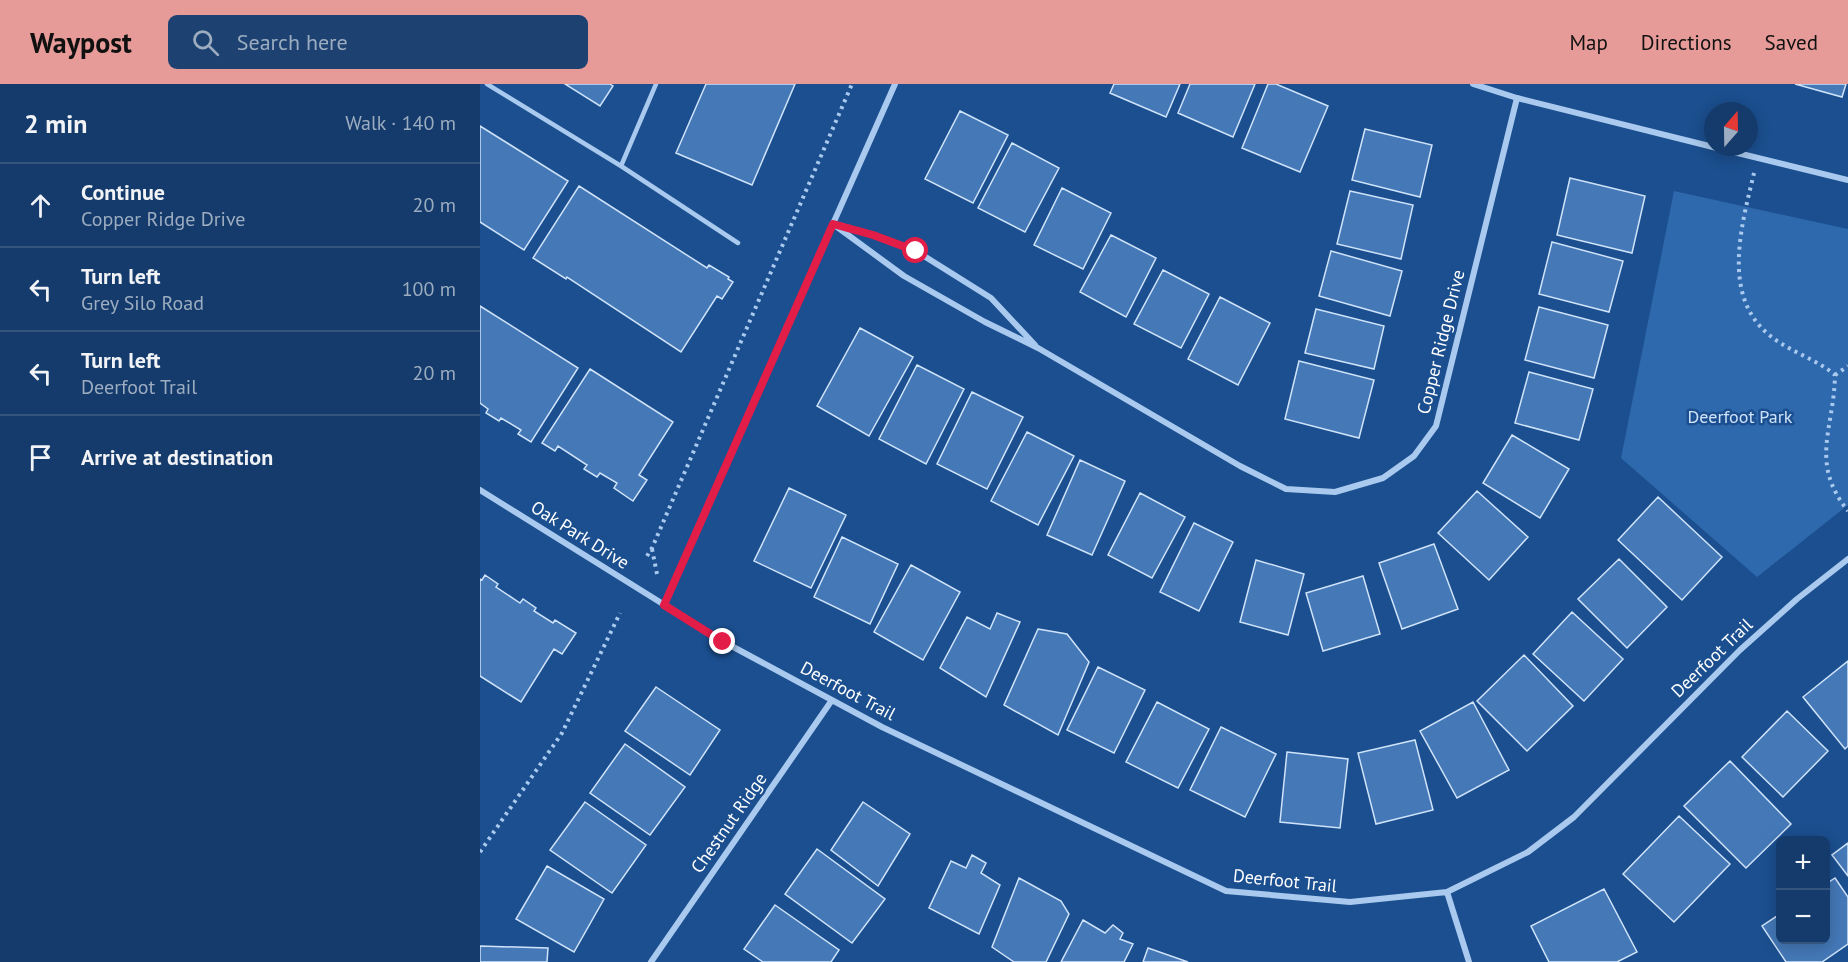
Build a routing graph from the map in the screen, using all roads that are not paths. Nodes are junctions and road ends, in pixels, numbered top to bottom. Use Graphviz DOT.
graph roads {
  1 [pos="487,84"];
  2 [pos="656,84"];
  3 [pos="895,84"];
  4 [pos="1473,84"];
  5 [pos="1517,98"];
  6 [pos="1704,145"];
  7 [pos="1750,156"];
  8 [pos="621,166"];
  9 [pos="1848,180"];
  10 [pos="833,224"];
  11 [pos="738,243"];
  12 [pos="1038,348"];
  13 [pos="480,490"];
  14 [pos="1848,559"];
  15 [pos="664,605"];
  16 [pos="832,700"];
  17 [pos="1447,892"];
  18 [pos="651,962"];
  19 [pos="1469,962"];
  1 -- 8 [label="lane"];
  2 -- 8 [label="lane"];
  3 -- 10 [label="street"];
  4 -- 5 [label="street"];
  5 -- 6 [label="street"];
  5 -- 12 [label="street, Copper Ridge Drive"];
  7 -- 9 [label="street"];
  8 -- 11 [label="lane"];
  10 -- 12 [label="street, Copper Ridge Drive"];
  10 -- 12 [label="street, Copper Ridge Drive"];
  10 -- 15 [label="street"];
  13 -- 15 [label="street, Oak Park Drive"];
  14 -- 17 [label="street, Deerfoot Trail"];
  15 -- 16 [label="street, Deerfoot Trail"];
  16 -- 17 [label="street, Deerfoot Trail"];
  16 -- 18 [label="street, Chestnut Ridge"];
  17 -- 19 [label="street"];
}
